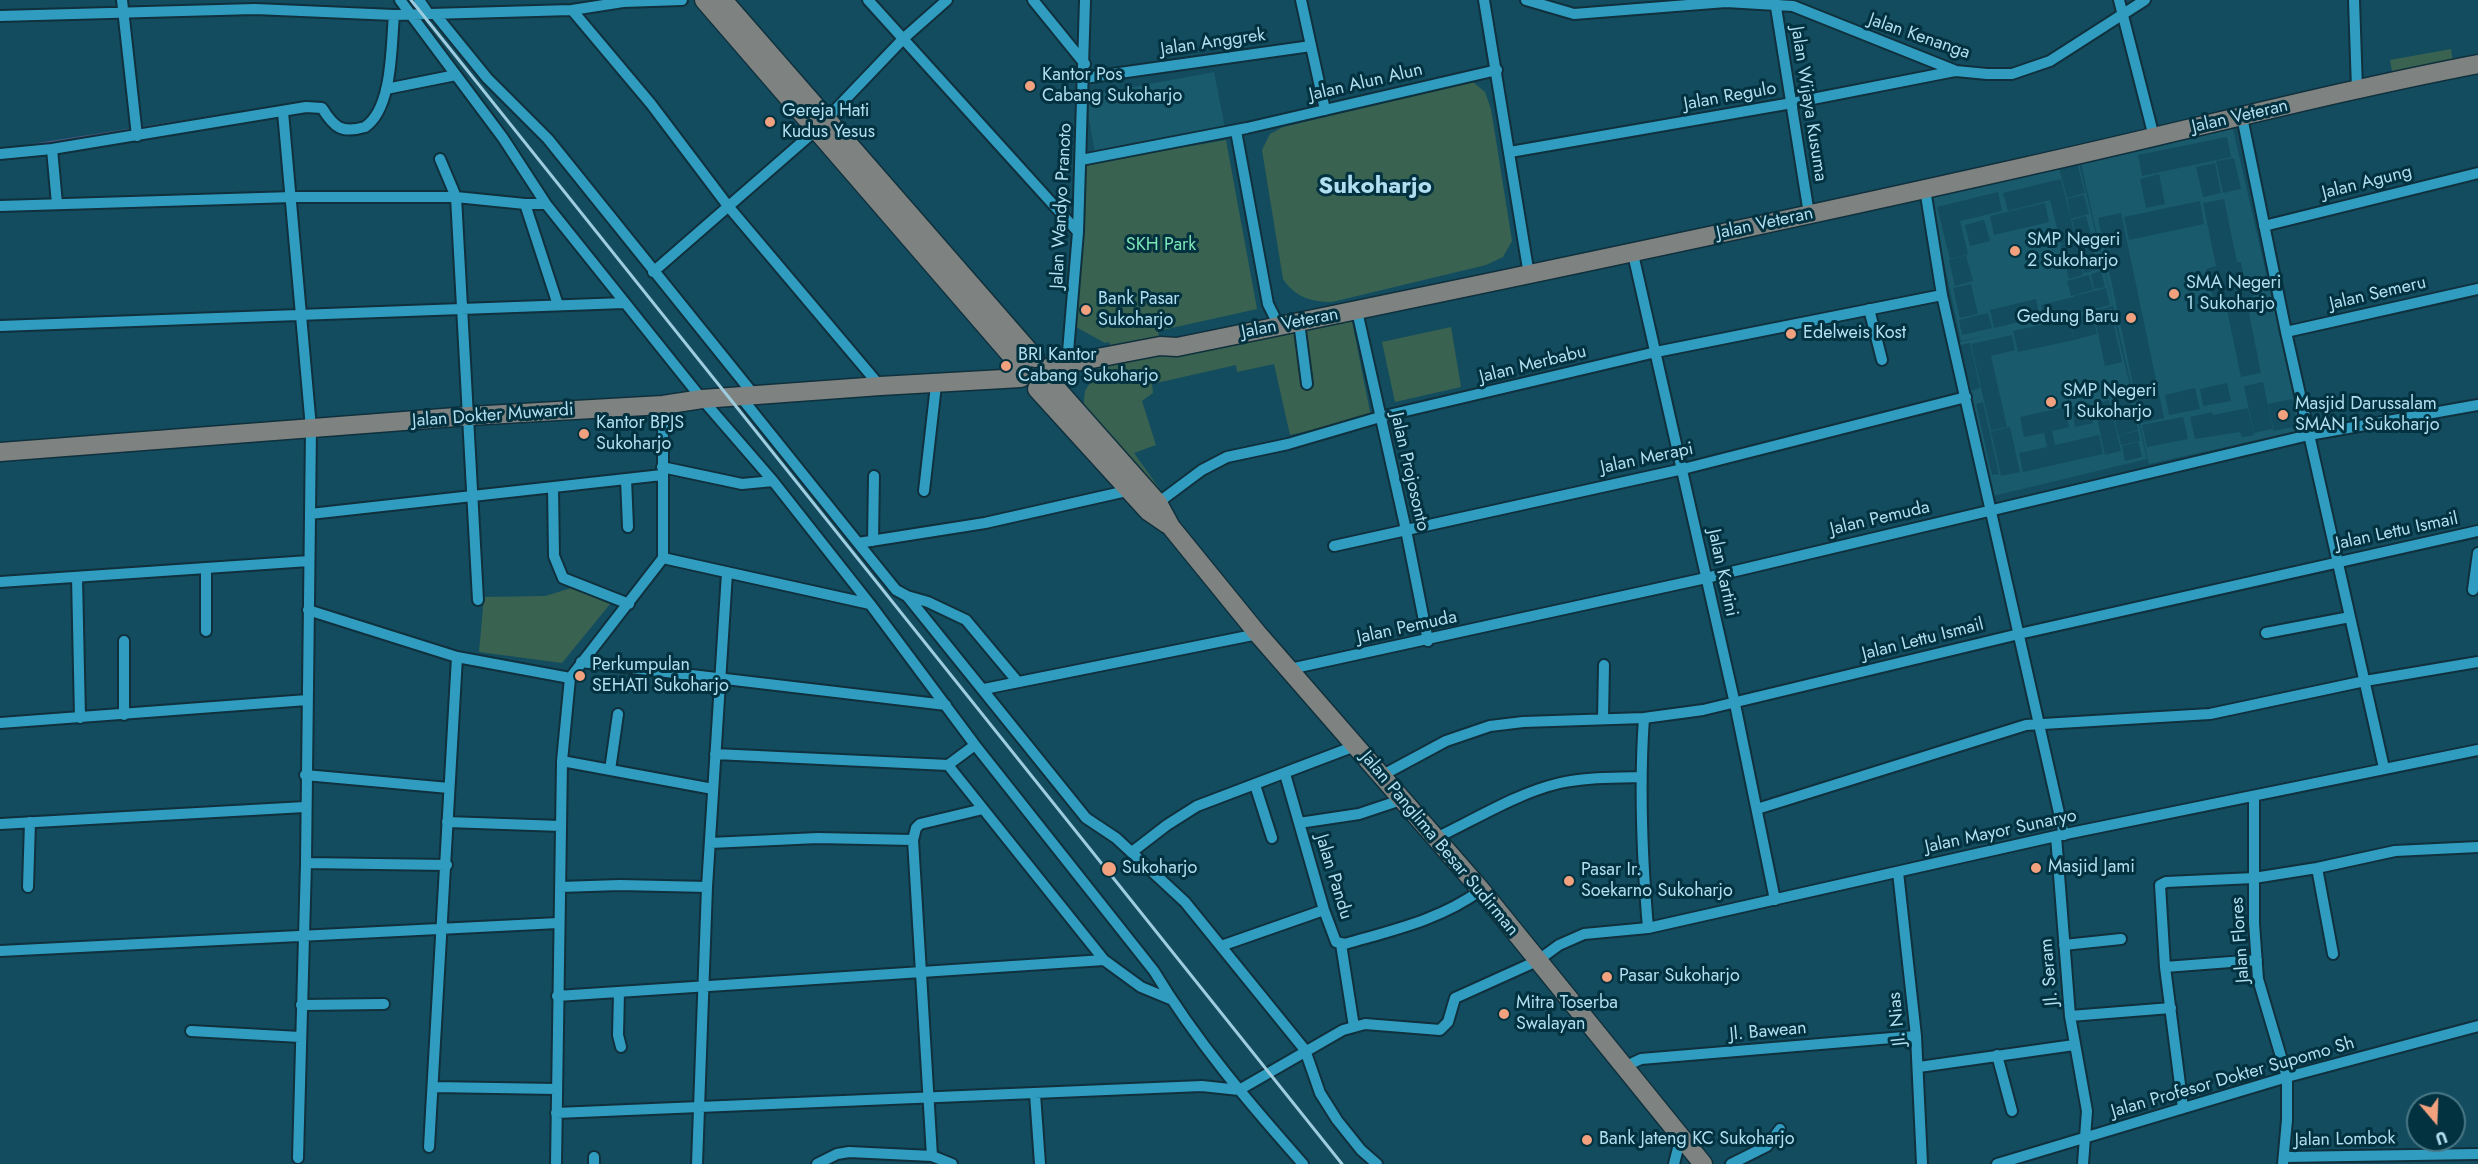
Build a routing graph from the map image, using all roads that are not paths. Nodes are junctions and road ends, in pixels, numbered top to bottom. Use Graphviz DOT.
graph roads {
  1 [pos="122,0"];
  2 [pos="400,0"];
  3 [pos="419,0"];
  4 [pos="682,0"];
  5 [pos="704,0"];
  6 [pos="723,0"];
  7 [pos="868,0"];
  8 [pos="947,0"];
  9 [pos="1033,0"];
  10 [pos="1085,0"];
  11 [pos="1301,0"];
  12 [pos="1484,0"];
  13 [pos="1526,0"];
  14 [pos="2119,0"];
  15 [pos="2145,0"];
  16 [pos="2354,0"];
  17 [pos="1776,3"];
  18 [pos="1635,4"];
  19 [pos="572,10"];
  20 [pos="123,12"];
  21 [pos="411,13"];
  22 [pos="432,13"];
  23 [pos="2122,14"];
  24 [pos="394,15"];
  25 [pos="0,16"];
  26 [pos="904,38"];
  27 [pos="1311,46"];
  28 [pos="1085,64"];
  29 [pos="2478,64"];
  30 [pos="1497,70"];
  31 [pos="1956,71"];
  32 [pos="777,73"];
  33 [pos="456,75"];
  34 [pos="1084,78"];
  35 [pos="2357,89"];
  36 [pos="386,90"];
  37 [pos="1792,103"];
  38 [pos="1325,110"];
  39 [pos="283,112"];
  40 [pos="2242,117"];
  41 [pos="822,125"];
  42 [pos="1236,130"];
  43 [pos="136,131"];
  44 [pos="2154,137"];
  45 [pos="52,150"];
  46 [pos="1510,152"];
  47 [pos="0,154"];
  48 [pos="440,159"];
  49 [pos="1081,160"];
  50 [pos="2478,173"];
  51 [pos="1925,189"];
  52 [pos="456,196"];
  53 [pos="292,197"];
  54 [pos="57,204"];
  55 [pos="525,204"];
  56 [pos="546,204"];
  57 [pos="0,206"];
  58 [pos="728,206"];
  59 [pos="1809,214"];
  60 [pos="2264,226"];
  61 [pos="1078,232"];
  62 [pos="1633,254"];
  63 [pos="654,272"];
  64 [pos="1529,275"];
  65 [pos="2478,289"];
  66 [pos="1942,295"];
  67 [pos="624,303"];
  68 [pos="558,305"];
  69 [pos="463,309"];
  70 [pos="1869,309"];
  71 [pos="1357,311"];
  72 [pos="302,315"];
  73 [pos="1299,322"];
  74 [pos="0,326"];
  75 [pos="1273,327"];
  76 [pos="2286,332"];
  77 [pos="1656,352"];
  78 [pos="1882,360"];
  79 [pos="1044,373"];
  80 [pos="1307,384"];
  81 [pos="936,385"];
  82 [pos="880,386"];
  83 [pos="747,396"];
  84 [pos="1966,397"];
  85 [pos="702,399"];
  86 [pos="663,405"];
  87 [pos="2478,405"];
  88 [pos="469,416"];
  89 [pos="1380,417"];
  90 [pos="311,428"];
  91 [pos="2308,435"];
  92 [pos="0,452"];
  93 [pos="1683,468"];
  94 [pos="662,471"];
  95 [pos="874,476"];
  96 [pos="626,479"];
  97 [pos="773,481"];
  98 [pos="553,487"];
  99 [pos="1137,488"];
  100 [pos="924,491"];
  101 [pos="474,496"];
  102 [pos="1153,507"];
  103 [pos="1991,510"];
  104 [pos="310,514"];
  105 [pos="628,527"];
  106 [pos="1406,530"];
  107 [pos="2478,531"];
  108 [pos="873,541"];
  109 [pos="858,543"];
  110 [pos="1334,546"];
  111 [pos="2478,553"];
  112 [pos="663,558"];
  113 [pos="309,561"];
  114 [pos="2338,562"];
  115 [pos="206,568"];
  116 [pos="727,573"];
  117 [pos="77,577"];
  118 [pos="1706,578"];
  119 [pos="0,582"];
  120 [pos="2474,590"];
  121 [pos="907,596"];
  122 [pos="478,600"];
  123 [pos="629,604"];
  124 [pos="870,604"];
  125 [pos="308,610"];
  126 [pos="2350,617"];
  127 [pos="206,631"];
  128 [pos="2266,633"];
  129 [pos="1258,634"];
  130 [pos="2019,634"];
  131 [pos="124,641"];
  132 [pos="1428,641"];
  133 [pos="457,657"];
  134 [pos="581,662"];
  135 [pos="2478,662"];
  136 [pos="1604,665"];
  137 [pos="1290,669"];
  138 [pos="570,678"];
  139 [pos="720,678"];
  140 [pos="1017,681"];
  141 [pos="2365,681"];
  142 [pos="984,689"];
  143 [pos="307,700"];
  144 [pos="1735,704"];
  145 [pos="946,705"];
  146 [pos="618,714"];
  147 [pos="124,715"];
  148 [pos="80,718"];
  149 [pos="1644,718"];
  150 [pos="1603,719"];
  151 [pos="0,723"];
  152 [pos="2039,724"];
  153 [pos="975,745"];
  154 [pos="1355,746"];
  155 [pos="2478,750"];
  156 [pos="715,754"];
  157 [pos="562,761"];
  158 [pos="948,765"];
  159 [pos="2384,768"];
  160 [pos="610,770"];
  161 [pos="1285,774"];
  162 [pos="305,775"];
  163 [pos="1381,776"];
  164 [pos="1640,777"];
  165 [pos="1255,785"];
  166 [pos="449,788"];
  167 [pos="713,789"];
  168 [pos="2254,797"];
  169 [pos="1401,800"];
  170 [pos="305,807"];
  171 [pos="983,809"];
  172 [pos="1757,809"];
  173 [pos="30,822"];
  174 [pos="447,822"];
  175 [pos="1299,823"];
  176 [pos="0,824"];
  177 [pos="561,826"];
  178 [pos="2060,836"];
  179 [pos="1272,838"];
  180 [pos="1436,838"];
  181 [pos="913,840"];
  182 [pos="711,843"];
  183 [pos="2478,847"];
  184 [pos="1132,852"];
  185 [pos="306,863"];
  186 [pos="447,865"];
  187 [pos="2317,868"];
  188 [pos="1898,872"];
  189 [pos="2254,878"];
  190 [pos="28,887"];
  191 [pos="560,887"];
  192 [pos="707,888"];
  193 [pos="1481,890"];
  194 [pos="1775,900"];
  195 [pos="1324,910"];
  196 [pos="558,922"];
  197 [pos="443,928"];
  198 [pos="1648,928"];
  199 [pos="302,934"];
  200 [pos="2121,939"];
  201 [pos="1341,944"];
  202 [pos="2064,945"];
  203 [pos="1221,946"];
  204 [pos="0,951"];
  205 [pos="2333,954"];
  206 [pos="1104,960"];
  207 [pos="2257,960"];
  208 [pos="1537,961"];
  209 [pos="2165,967"];
  210 [pos="1154,971"];
  211 [pos="921,972"];
  212 [pos="704,986"];
  213 [pos="1142,987"];
  214 [pos="619,992"];
  215 [pos="557,996"];
  216 [pos="1171,999"];
  217 [pos="384,1004"];
  218 [pos="301,1005"];
  219 [pos="2171,1008"];
  220 [pos="2070,1016"];
  221 [pos="2478,1026"];
  222 [pos="1354,1027"];
  223 [pos="191,1031"];
  224 [pos="1916,1036"];
  225 [pos="300,1037"];
  226 [pos="2074,1045"];
  227 [pos="621,1047"];
  228 [pos="1305,1050"];
  229 [pos="1997,1055"];
  230 [pos="1624,1067"];
  231 [pos="1919,1067"];
  232 [pos="2287,1077"];
  233 [pos="433,1087"];
  234 [pos="557,1089"];
  235 [pos="1239,1090"];
  236 [pos="1035,1094"];
  237 [pos="929,1100"];
  238 [pos="699,1106"];
  239 [pos="2183,1108"];
  240 [pos="2012,1111"];
  241 [pos="556,1113"];
  242 [pos="1780,1129"];
  243 [pos="1681,1136"];
  244 [pos="2087,1137"];
  245 [pos="429,1147"];
  246 [pos="2478,1154"];
  247 [pos="933,1156"];
  248 [pos="298,1158"];
  249 [pos="2410,1160"];
  250 [pos="2284,1161"];
  251 [pos="556,1164"];
  252 [pos="697,1164"];
  253 [pos="817,1164"];
  254 [pos="952,1164"];
  255 [pos="1040,1164"];
  256 [pos="1303,1164"];
  257 [pos="1377,1164"];
  258 [pos="1674,1164"];
  259 [pos="1703,1164"];
  260 [pos="1731,1164"];
  261 [pos="1922,1164"];
  262 [pos="1997,1164"];
  263 [pos="2083,1164"];
  1 -- 20 [label="street"];
  2 -- 21 [label="street"];
  3 -- 22 [label="street"];
  4 -- 19 [label="street"];
  5 -- 32 [label="main road"];
  6 -- 32 [label="main road"];
  7 -- 26 [label="street"];
  8 -- 26 [label="street"];
  9 -- 28 [label="street"];
  10 -- 28 [label="street, Jalan Wandyo Pranoto"];
  11 -- 27 [label="street"];
  12 -- 30 [label="street"];
  13 -- 18 [label="street, Jalan Kenanga"];
  14 -- 23 [label="street"];
  15 -- 23 [label="street, Jalan Kenanga"];
  16 -- 35 [label="street"];
  17 -- 18 [label="street, Jalan Kenanga"];
  17 -- 31 [label="street, Jalan Kenanga"];
  17 -- 37 [label="street, Jalan Wijaya Kusuma"];
  19 -- 22 [label="street"];
  19 -- 58 [label="street"];
  20 -- 24 [label="street"];
  20 -- 25 [label="street"];
  20 -- 43 [label="street"];
  21 -- 22 [label="street"];
  21 -- 24 [label="street"];
  21 -- 33 [label="street"];
  22 -- 63 [label="street"];
  23 -- 31 [label="street, Jalan Kenanga"];
  23 -- 44 [label="street"];
  24 -- 36 [label="street"];
  26 -- 41 [label="street"];
  26 -- 61 [label="street"];
  27 -- 34 [label="street, Jalan Anggrek"];
  27 -- 38 [label="street"];
  28 -- 34 [label="street, Jalan Wandyo Pranoto"];
  29 -- 35 [label="main road, Jalan Veteran"];
  30 -- 38 [label="street, Jalan Alun Alun"];
  30 -- 46 [label="street"];
  31 -- 37 [label="street, Jalan Regulo"];
  32 -- 41 [label="main road, Jalan Panglima Besar Sudirman"];
  33 -- 36 [label="street"];
  33 -- 56 [label="street"];
  34 -- 49 [label="street, Jalan Wandyo Pranoto"];
  35 -- 40 [label="main road, Jalan Veteran"];
  36 -- 39 [label="street"];
  37 -- 46 [label="street, Jalan Regulo"];
  37 -- 59 [label="street, Jalan Wijaya Kusuma"];
  38 -- 42 [label="street, Jalan Alun Alun"];
  39 -- 43 [label="street"];
  39 -- 53 [label="street"];
  40 -- 44 [label="main road, Jalan Veteran"];
  40 -- 60 [label="street"];
  41 -- 58 [label="street"];
  41 -- 79 [label="main road, Jalan Panglima Besar Sudirman"];
  42 -- 49 [label="street, Jalan Alun Alun"];
  42 -- 75 [label="street"];
  43 -- 45 [label="street"];
  44 -- 51 [label="main road, Jalan Veteran"];
  45 -- 47 [label="street"];
  45 -- 54 [label="street"];
  46 -- 64 [label="street"];
  48 -- 52 [label="street"];
  49 -- 61 [label="street, Jalan Wandyo Pranoto"];
  50 -- 60 [label="street, Jalan Agung"];
  51 -- 59 [label="main road, Jalan Veteran"];
  51 -- 66 [label="street, Jl. Seram"];
  52 -- 53 [label="street"];
  52 -- 55 [label="street"];
  52 -- 69 [label="street"];
  53 -- 54 [label="street"];
  53 -- 72 [label="street"];
  54 -- 57 [label="street"];
  55 -- 56 [label="street"];
  55 -- 68 [label="street"];
  56 -- 67 [label="street"];
  58 -- 63 [label="street"];
  58 -- 82 [label="street"];
  59 -- 62 [label="main road, Jalan Veteran"];
  60 -- 76 [label="street"];
  61 -- 79 [label="street, Jalan Wandyo Pranoto"];
  62 -- 64 [label="main road, Jalan Veteran"];
  62 -- 77 [label="street, Jalan Kartini"];
  63 -- 83 [label="street"];
  64 -- 71 [label="main road, Jalan Veteran"];
  65 -- 76 [label="street, Jalan Semeru"];
  66 -- 70 [label="street, Jalan Merbabu"];
  66 -- 84 [label="street, Jl. Seram"];
  67 -- 68 [label="street"];
  67 -- 85 [label="street"];
  68 -- 69 [label="street"];
  69 -- 72 [label="street"];
  69 -- 88 [label="street"];
  70 -- 77 [label="street, Jalan Merbabu"];
  70 -- 78 [label="street"];
  71 -- 73 [label="main road, Jalan Veteran"];
  71 -- 89 [label="street, Jalan Projosonto"];
  72 -- 74 [label="street"];
  72 -- 90 [label="street"];
  73 -- 75 [label="main road, Jalan Veteran"];
  73 -- 80 [label="street"];
  75 -- 79 [label="main road, Jalan Veteran"];
  76 -- 91 [label="street"];
  77 -- 89 [label="street, Jalan Merbabu"];
  77 -- 93 [label="street, Jalan Kartini"];
  79 -- 81 [label="main road, Jalan Dokter Muwardi"];
  79 -- 99 [label="main road, Jalan Panglima Besar Sudirman"];
  81 -- 82 [label="main road, Jalan Dokter Muwardi"];
  81 -- 100 [label="street"];
  82 -- 83 [label="main road, Jalan Dokter Muwardi"];
  83 -- 85 [label="main road, Jalan Dokter Muwardi"];
  83 -- 109 [label="street"];
  84 -- 93 [label="street, Jalan Merapi"];
  84 -- 103 [label="street, Jl. Seram"];
  85 -- 86 [label="main road, Jalan Dokter Muwardi"];
  85 -- 97 [label="street"];
  86 -- 88 [label="main road, Jalan Dokter Muwardi"];
  86 -- 94 [label="street"];
  87 -- 91 [label="street, Jalan Pemuda"];
  88 -- 90 [label="main road, Jalan Dokter Muwardi"];
  88 -- 101 [label="street"];
  89 -- 102 [label="street, Jalan Merbabu"];
  89 -- 106 [label="street, Jalan Projosonto"];
  90 -- 92 [label="main road, Jalan Dokter Muwardi"];
  90 -- 104 [label="street"];
  91 -- 103 [label="street, Jalan Pemuda"];
  91 -- 114 [label="street"];
  93 -- 106 [label="street, Jalan Merapi"];
  93 -- 118 [label="street, Jalan Kartini"];
  94 -- 96 [label="street"];
  94 -- 97 [label="street"];
  94 -- 112 [label="street"];
  95 -- 108 [label="street"];
  96 -- 98 [label="street"];
  96 -- 105 [label="street"];
  97 -- 124 [label="street"];
  98 -- 101 [label="street"];
  98 -- 123 [label="street"];
  99 -- 102 [label="main road, Jalan Panglima Besar Sudirman"];
  99 -- 108 [label="street"];
  101 -- 104 [label="street"];
  101 -- 122 [label="street"];
  102 -- 129 [label="main road, Jalan Panglima Besar Sudirman"];
  103 -- 118 [label="street, Jalan Pemuda"];
  103 -- 130 [label="street, Jl. Seram"];
  104 -- 113 [label="street"];
  106 -- 110 [label="street, Jalan Merapi"];
  106 -- 132 [label="street, Jalan Projosonto"];
  107 -- 114 [label="street, Jalan Lettu Ismail"];
  108 -- 109 [label="street"];
  109 -- 121 [label="street"];
  111 -- 120 [label="street"];
  112 -- 116 [label="street"];
  112 -- 123 [label="street"];
  113 -- 115 [label="street"];
  113 -- 125 [label="street"];
  114 -- 126 [label="street"];
  114 -- 130 [label="street, Jalan Lettu Ismail"];
  115 -- 117 [label="street"];
  115 -- 127 [label="street"];
  116 -- 124 [label="street"];
  116 -- 139 [label="street"];
  117 -- 119 [label="street"];
  117 -- 148 [label="street"];
  118 -- 132 [label="street, Jalan Pemuda"];
  118 -- 144 [label="street, Jalan Kartini"];
  121 -- 140 [label="street"];
  121 -- 142 [label="street"];
  123 -- 134 [label="street"];
  124 -- 145 [label="street"];
  125 -- 133 [label="street"];
  125 -- 143 [label="street"];
  126 -- 128 [label="street"];
  126 -- 141 [label="street"];
  129 -- 137 [label="main road, Jalan Panglima Besar Sudirman"];
  129 -- 140 [label="street"];
  130 -- 144 [label="street, Jalan Lettu Ismail"];
  130 -- 152 [label="street, Jl. Seram"];
  131 -- 147 [label="street"];
  132 -- 137 [label="street, Jalan Pemuda"];
  133 -- 138 [label="street"];
  133 -- 166 [label="street"];
  134 -- 138 [label="street"];
  134 -- 139 [label="street"];
  135 -- 141 [label="street"];
  136 -- 150 [label="street"];
  137 -- 154 [label="main road, Jalan Panglima Besar Sudirman"];
  138 -- 157 [label="street"];
  139 -- 145 [label="street"];
  139 -- 156 [label="street"];
  140 -- 142 [label="street"];
  141 -- 152 [label="street"];
  141 -- 159 [label="street"];
  142 -- 184 [label="street"];
  143 -- 147 [label="street"];
  143 -- 162 [label="street"];
  144 -- 149 [label="street, Jalan Lettu Ismail"];
  144 -- 172 [label="street, Jalan Kartini"];
  145 -- 153 [label="street"];
  146 -- 160 [label="street"];
  147 -- 148 [label="street"];
  148 -- 151 [label="street"];
  149 -- 150 [label="street, Jalan Lettu Ismail"];
  149 -- 164 [label="street"];
  150 -- 163 [label="street, Jalan Lettu Ismail"];
  152 -- 172 [label="street"];
  152 -- 178 [label="street, Jl. Seram"];
  153 -- 158 [label="street"];
  153 -- 210 [label="street"];
  154 -- 161 [label="street"];
  154 -- 163 [label="main road, Jalan Panglima Besar Sudirman"];
  155 -- 159 [label="street, Jalan Mayor Sunaryo"];
  156 -- 158 [label="street"];
  156 -- 167 [label="street"];
  157 -- 160 [label="street"];
  157 -- 177 [label="street"];
  158 -- 171 [label="street"];
  159 -- 168 [label="street, Jalan Mayor Sunaryo"];
  160 -- 167 [label="street"];
  161 -- 165 [label="street"];
  161 -- 175 [label="street, Jalan Pandu"];
  162 -- 166 [label="street"];
  162 -- 170 [label="street"];
  163 -- 169 [label="main road, Jalan Panglima Besar Sudirman"];
  164 -- 180 [label="street"];
  164 -- 198 [label="street"];
  165 -- 179 [label="street"];
  165 -- 184 [label="street"];
  166 -- 174 [label="street"];
  167 -- 182 [label="street"];
  168 -- 178 [label="street, Jalan Mayor Sunaryo"];
  168 -- 189 [label="street, Jalan Flores"];
  169 -- 175 [label="street"];
  169 -- 180 [label="main road, Jalan Panglima Besar Sudirman"];
  170 -- 173 [label="street"];
  170 -- 185 [label="street"];
  171 -- 181 [label="street"];
  171 -- 206 [label="street"];
  172 -- 194 [label="street, Jalan Kartini"];
  173 -- 176 [label="street"];
  173 -- 190 [label="street"];
  174 -- 177 [label="street"];
  174 -- 186 [label="street"];
  175 -- 195 [label="street, Jalan Pandu"];
  177 -- 191 [label="street"];
  178 -- 188 [label="street, Jalan Mayor Sunaryo"];
  178 -- 202 [label="street, Jl. Seram"];
  180 -- 193 [label="main road, Jalan Panglima Besar Sudirman"];
  181 -- 182 [label="street"];
  181 -- 211 [label="street"];
  182 -- 192 [label="street"];
  183 -- 187 [label="street"];
  184 -- 203 [label="street"];
  185 -- 186 [label="street"];
  185 -- 199 [label="street"];
  186 -- 197 [label="street"];
  187 -- 189 [label="street"];
  187 -- 205 [label="street"];
  188 -- 194 [label="street, Jalan Mayor Sunaryo"];
  188 -- 224 [label="street, Jl. Nias"];
  189 -- 207 [label="street, Jalan Flores"];
  189 -- 209 [label="street"];
  191 -- 192 [label="street"];
  191 -- 196 [label="street"];
  192 -- 212 [label="street"];
  193 -- 201 [label="street, Jalan Pandu"];
  193 -- 208 [label="main road, Jalan Panglima Besar Sudirman"];
  194 -- 198 [label="street, Jalan Mayor Sunaryo"];
  195 -- 201 [label="street, Jalan Pandu"];
  195 -- 203 [label="street"];
  196 -- 197 [label="street"];
  196 -- 215 [label="street"];
  197 -- 199 [label="street"];
  197 -- 233 [label="street"];
  198 -- 208 [label="street, Jalan Mayor Sunaryo"];
  199 -- 204 [label="street"];
  199 -- 218 [label="street"];
  200 -- 202 [label="street"];
  201 -- 222 [label="street"];
  202 -- 220 [label="street, Jl. Seram"];
  203 -- 228 [label="street"];
  206 -- 211 [label="street"];
  206 -- 213 [label="street"];
  207 -- 209 [label="street"];
  207 -- 232 [label="street, Jalan Flores"];
  208 -- 222 [label="street, Jalan Mayor Sunaryo"];
  208 -- 230 [label="main road, Jalan Panglima Besar Sudirman"];
  209 -- 219 [label="street"];
  210 -- 213 [label="street"];
  210 -- 216 [label="street"];
  211 -- 212 [label="street"];
  211 -- 237 [label="street"];
  212 -- 214 [label="street"];
  212 -- 238 [label="street"];
  213 -- 216 [label="street"];
  214 -- 215 [label="street"];
  214 -- 227 [label="street"];
  215 -- 234 [label="street"];
  216 -- 235 [label="street"];
  217 -- 218 [label="street"];
  218 -- 225 [label="street"];
  219 -- 220 [label="street"];
  219 -- 239 [label="street"];
  220 -- 226 [label="street, Jl. Seram"];
  221 -- 232 [label="street, Jalan Profesor Dokter Supomo Sh"];
  222 -- 228 [label="street"];
  223 -- 225 [label="street"];
  224 -- 230 [label="street, Jl. Bawean"];
  224 -- 231 [label="street, Jl. Nias"];
  225 -- 248 [label="street"];
  226 -- 229 [label="street"];
  226 -- 244 [label="street, Jl. Seram"];
  228 -- 235 [label="street"];
  228 -- 257 [label="street"];
  229 -- 231 [label="street"];
  229 -- 240 [label="street"];
  230 -- 243 [label="main road, Jalan Panglima Besar Sudirman"];
  231 -- 261 [label="street, Jl. Nias"];
  232 -- 239 [label="street, Jalan Profesor Dokter Supomo Sh"];
  232 -- 250 [label="street, Jalan Flores"];
  233 -- 234 [label="street"];
  233 -- 245 [label="street"];
  234 -- 241 [label="street"];
  235 -- 236 [label="street"];
  235 -- 256 [label="street"];
  236 -- 237 [label="street"];
  236 -- 255 [label="street"];
  237 -- 238 [label="street"];
  237 -- 247 [label="street"];
  238 -- 241 [label="street"];
  238 -- 252 [label="street"];
  239 -- 244 [label="street, Jalan Profesor Dokter Supomo Sh"];
  241 -- 251 [label="street"];
  242 -- 260 [label="street"];
  243 -- 258 [label="street"];
  243 -- 259 [label="main road, Jalan Panglima Besar Sudirman"];
  244 -- 262 [label="street, Jalan Profesor Dokter Supomo Sh"];
  244 -- 263 [label="street, Jl. Seram"];
  246 -- 249 [label="street, Jalan Lombok"];
  247 -- 253 [label="street"];
  247 -- 254 [label="street"];
  249 -- 250 [label="street, Jalan Lombok"];
}
